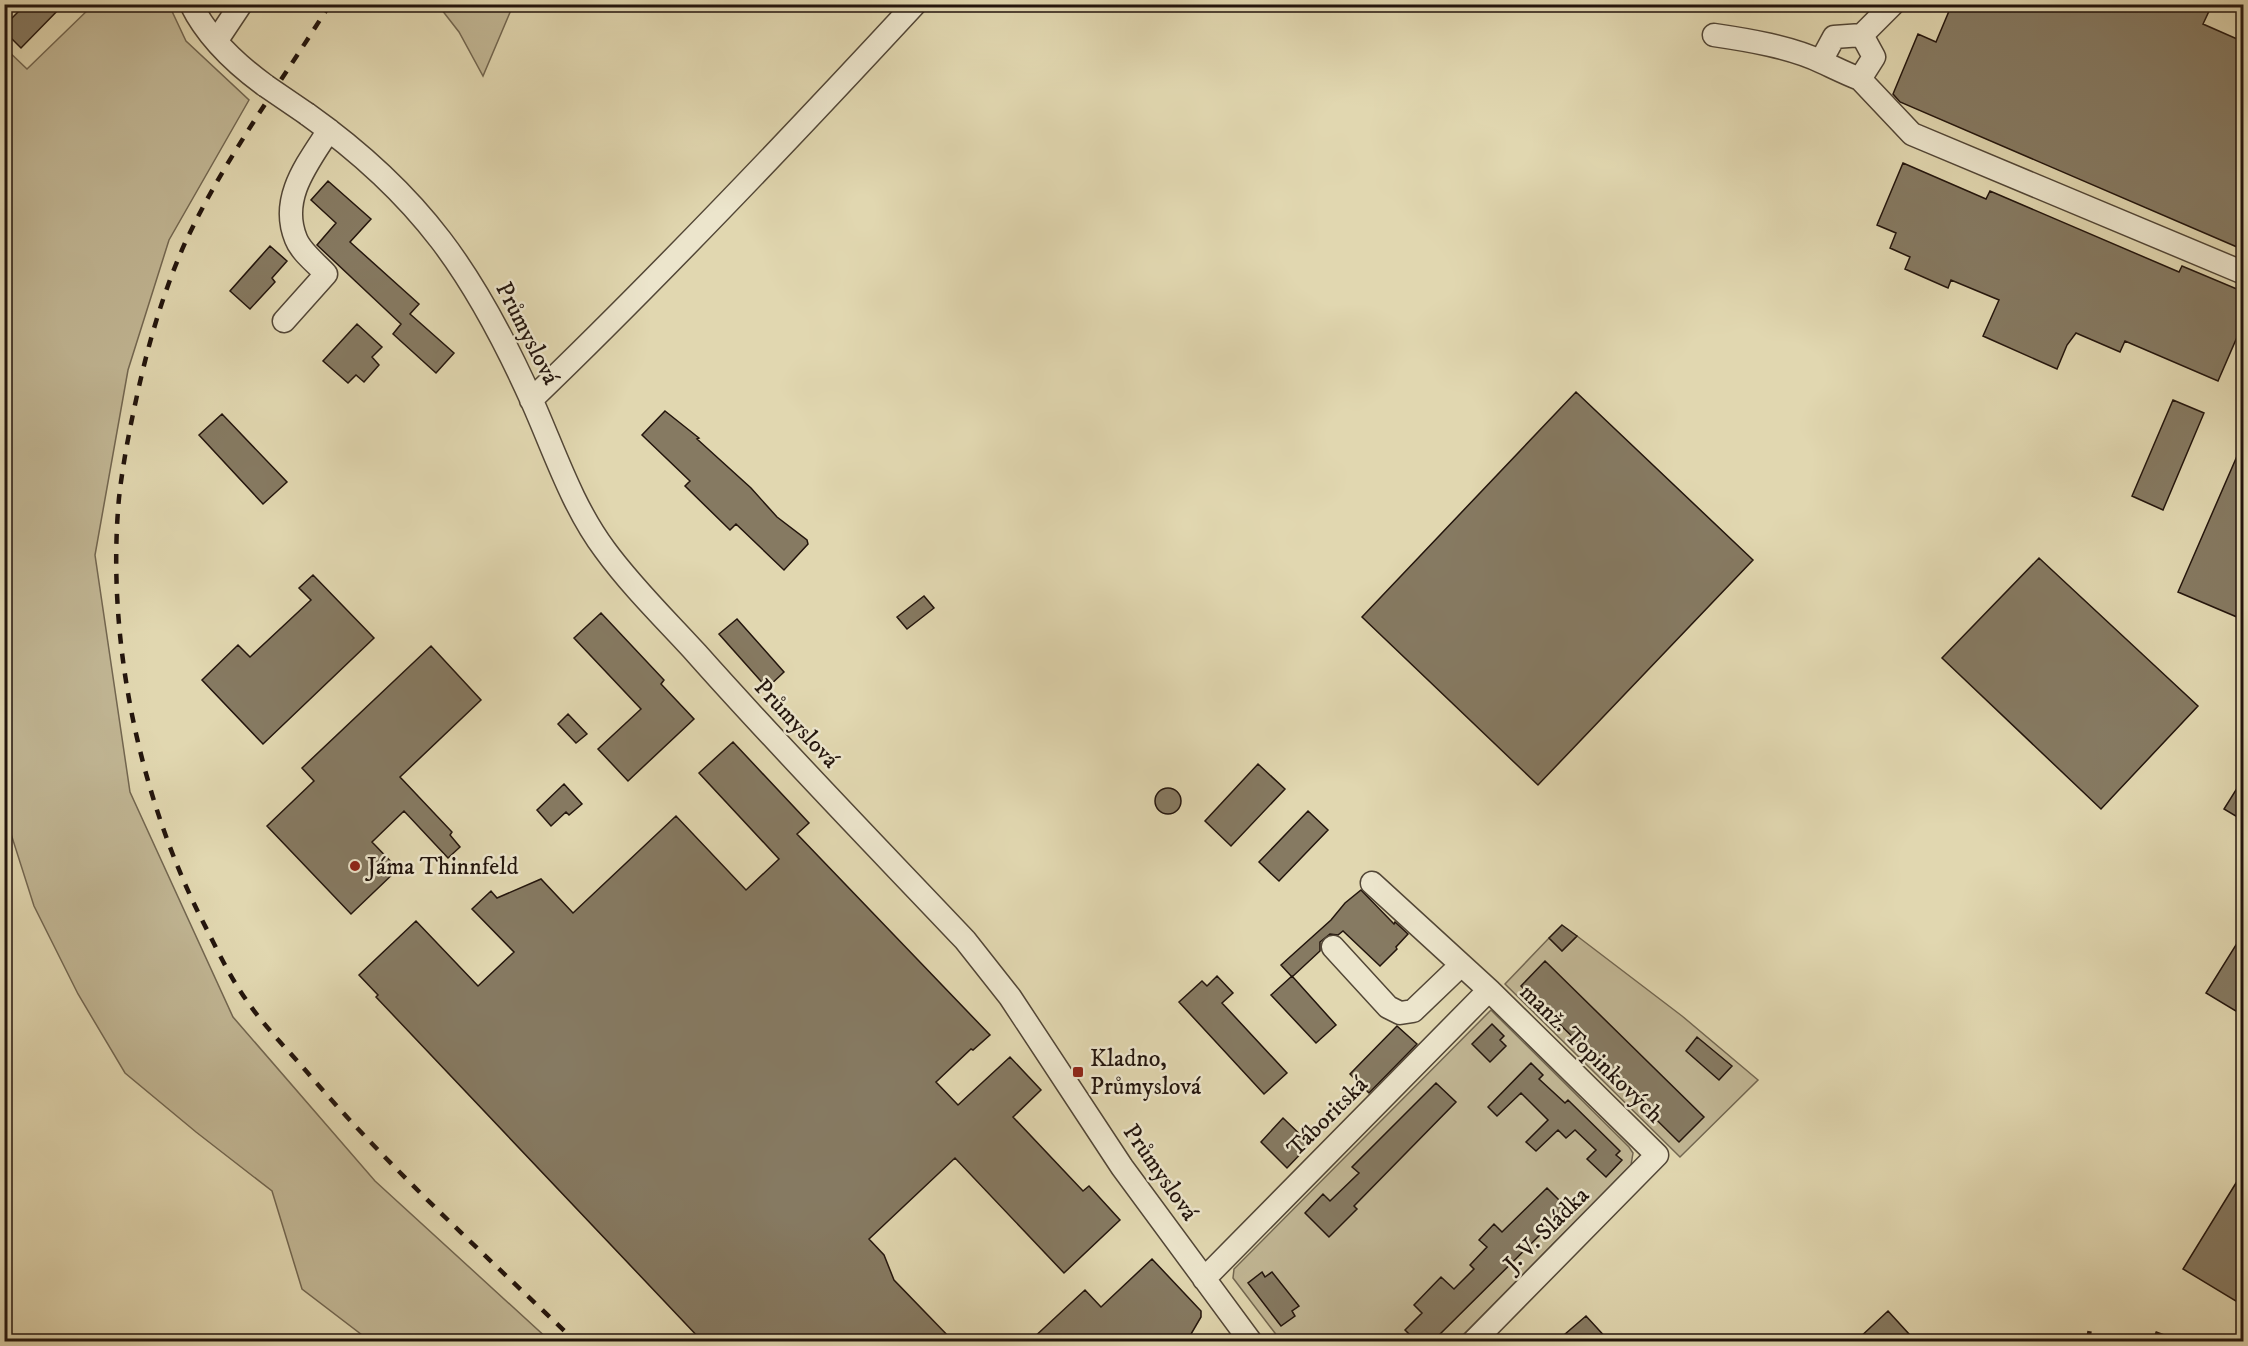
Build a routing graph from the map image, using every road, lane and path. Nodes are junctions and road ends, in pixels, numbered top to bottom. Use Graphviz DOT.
graph roads {
  1 [pos="192,4"];
  2 [pos="241,4"];
  3 [pos="915,4"];
  4 [pos="1893,4"];
  5 [pos="1862,34"];
  6 [pos="1714,35"];
  7 [pos="217,40"];
  8 [pos="1821,61"];
  9 [pos="1860,79"];
  10 [pos="329,130"];
  11 [pos="2244,273"];
  12 [pos="284,321"];
  13 [pos="531,400"];
  14 [pos="1372,883"];
  15 [pos="1333,947"];
  16 [pos="1461,964"];
  17 [pos="1489,990"];
  18 [pos="1657,1155"];
  19 [pos="1204,1278"];
  20 [pos="1251,1341"];
  21 [pos="1473,1341"];
  1 -- 7 [label="street, Průmyslová"];
  2 -- 7 [label="street"];
  3 -- 13 [label="street"];
  4 -- 5 [label="street"];
  5 -- 8 [label="street"];
  5 -- 9 [label="street"];
  6 -- 8 [label="street"];
  7 -- 10 [label="street, Průmyslová, bridge"];
  8 -- 9 [label="street"];
  9 -- 11 [label="street"];
  10 -- 12 [label="street"];
  10 -- 13 [label="street, Průmyslová"];
  13 -- 19 [label="street, Průmyslová"];
  14 -- 16 [label="street, manž. Topinkových"];
  15 -- 16 [label="street"];
  16 -- 17 [label="street, manž. Topinkových"];
  17 -- 18 [label="street, manž. Topinkových"];
  17 -- 19 [label="street, Táboritská"];
  18 -- 21 [label="street, J. V. Sládka"];
  19 -- 20 [label="street, Průmyslová"];
}
